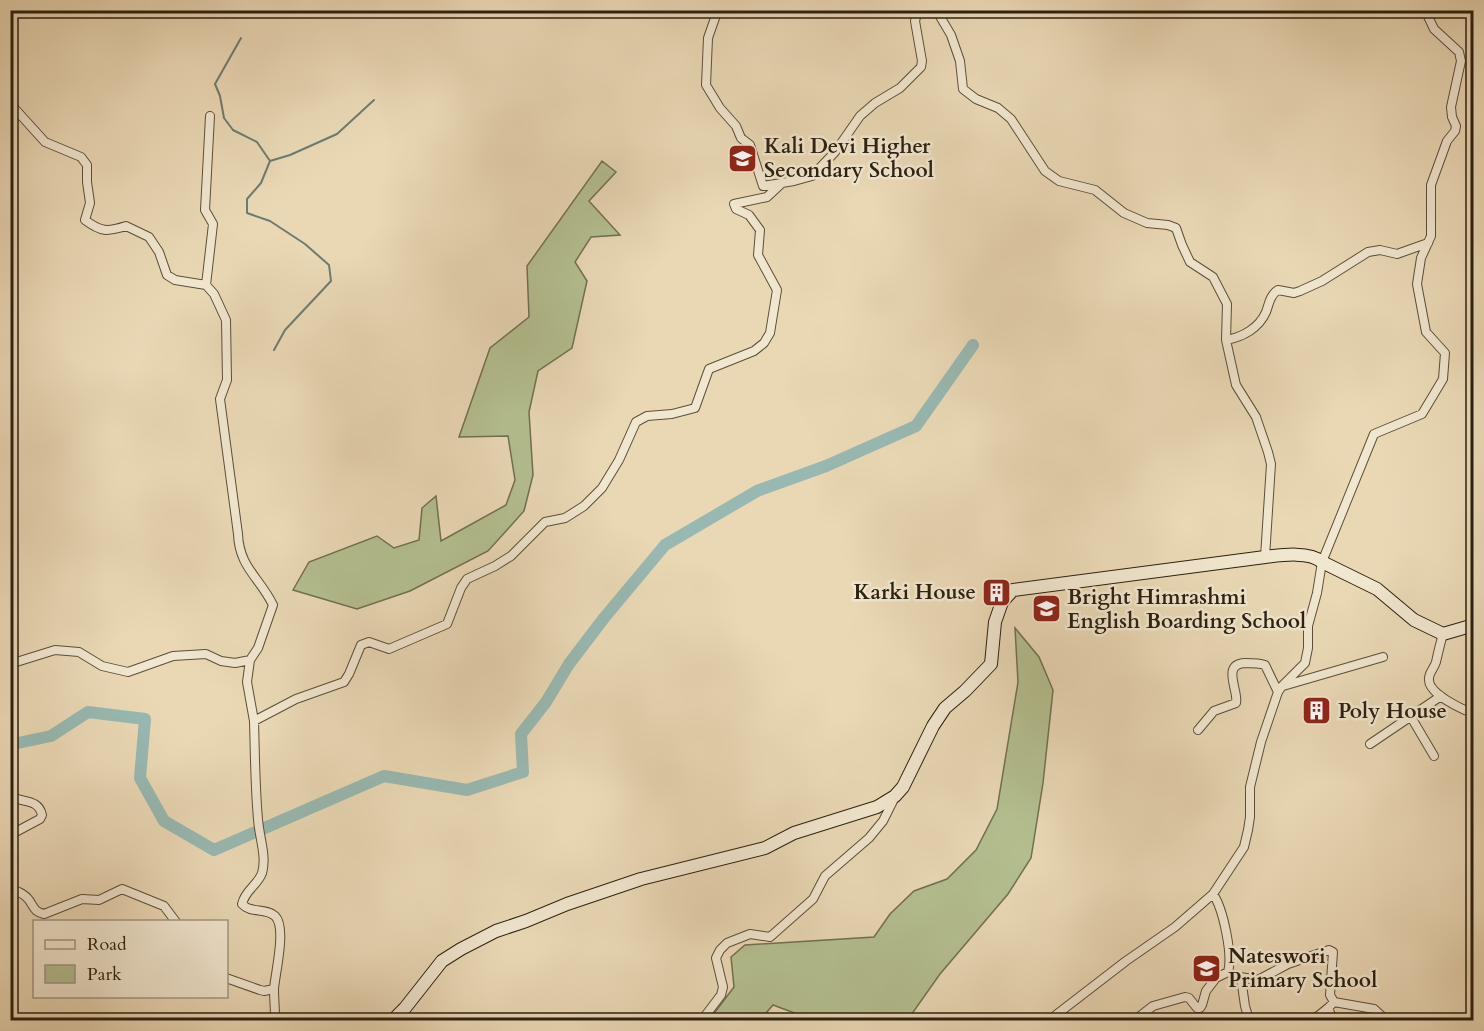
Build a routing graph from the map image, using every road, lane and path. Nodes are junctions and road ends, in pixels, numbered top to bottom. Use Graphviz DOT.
graph roads {
  1 [pos="715,10"];
  2 [pos="923,10"];
  3 [pos="931,10"];
  4 [pos="1425,10"];
  5 [pos="10,106"];
  6 [pos="210,116"];
  7 [pos="782,183"];
  8 [pos="1428,243"];
  9 [pos="206,285"];
  10 [pos="1226,340"];
  11 [pos="1265,556"];
  12 [pos="1322,562"];
  13 [pos="1473,625"];
  14 [pos="1443,634"];
  15 [pos="1383,657"];
  16 [pos="250,660"];
  17 [pos="10,664"];
  18 [pos="1280,689"];
  19 [pos="1442,696"];
  20 [pos="1473,714"];
  21 [pos="1411,717"];
  22 [pos="254,721"];
  23 [pos="1198,730"];
  24 [pos="1370,744"];
  25 [pos="1434,756"];
  26 [pos="10,774"];
  27 [pos="10,779"];
  28 [pos="10,795"];
  29 [pos="896,796"];
  30 [pos="10,835"];
  31 [pos="10,888"];
  32 [pos="1213,894"];
  33 [pos="175,920"];
  34 [pos="1228,972"];
  35 [pos="1241,978"];
  36 [pos="228,979"];
  37 [pos="274,989"];
  38 [pos="1331,1005"];
  39 [pos="276,1020"];
  40 [pos="393,1020"];
  41 [pos="702,1020"];
  42 [pos="1051,1020"];
  43 [pos="1135,1020"];
  44 [pos="1249,1020"];
  45 [pos="1313,1020"];
  46 [pos="1333,1020"];
  47 [pos="1386,1020"];
  1 -- 7 [label="street"];
  2 -- 7 [label="street"];
  3 -- 10 [label="street"];
  4 -- 8 [label="street"];
  5 -- 9 [label="street"];
  6 -- 9 [label="street"];
  7 -- 22 [label="street"];
  8 -- 10 [label="street"];
  8 -- 12 [label="street"];
  9 -- 16 [label="street"];
  10 -- 11 [label="street"];
  11 -- 12 [label="street"];
  11 -- 29 [label="street"];
  12 -- 14 [label="street"];
  12 -- 18 [label="street"];
  13 -- 14 [label="street"];
  14 -- 19 [label="street"];
  15 -- 18 [label="street"];
  16 -- 17 [label="street"];
  16 -- 22 [label="street"];
  18 -- 23 [label="street"];
  18 -- 32 [label="street"];
  19 -- 20 [label="street"];
  19 -- 21 [label="street"];
  21 -- 24 [label="street"];
  21 -- 25 [label="street"];
  22 -- 37 [label="street"];
  26 -- 27 [label="street"];
  28 -- 30 [label="street"];
  29 -- 40 [label="street"];
  29 -- 41 [label="street"];
  31 -- 33 [label="street"];
  32 -- 34 [label="street"];
  32 -- 42 [label="street"];
  34 -- 35 [label="street"];
  34 -- 43 [label="street"];
  35 -- 38 [label="street"];
  35 -- 44 [label="street"];
  36 -- 37 [label="street"];
  37 -- 39 [label="street"];
  38 -- 45 [label="street"];
  38 -- 46 [label="street"];
  38 -- 47 [label="street"];
}
